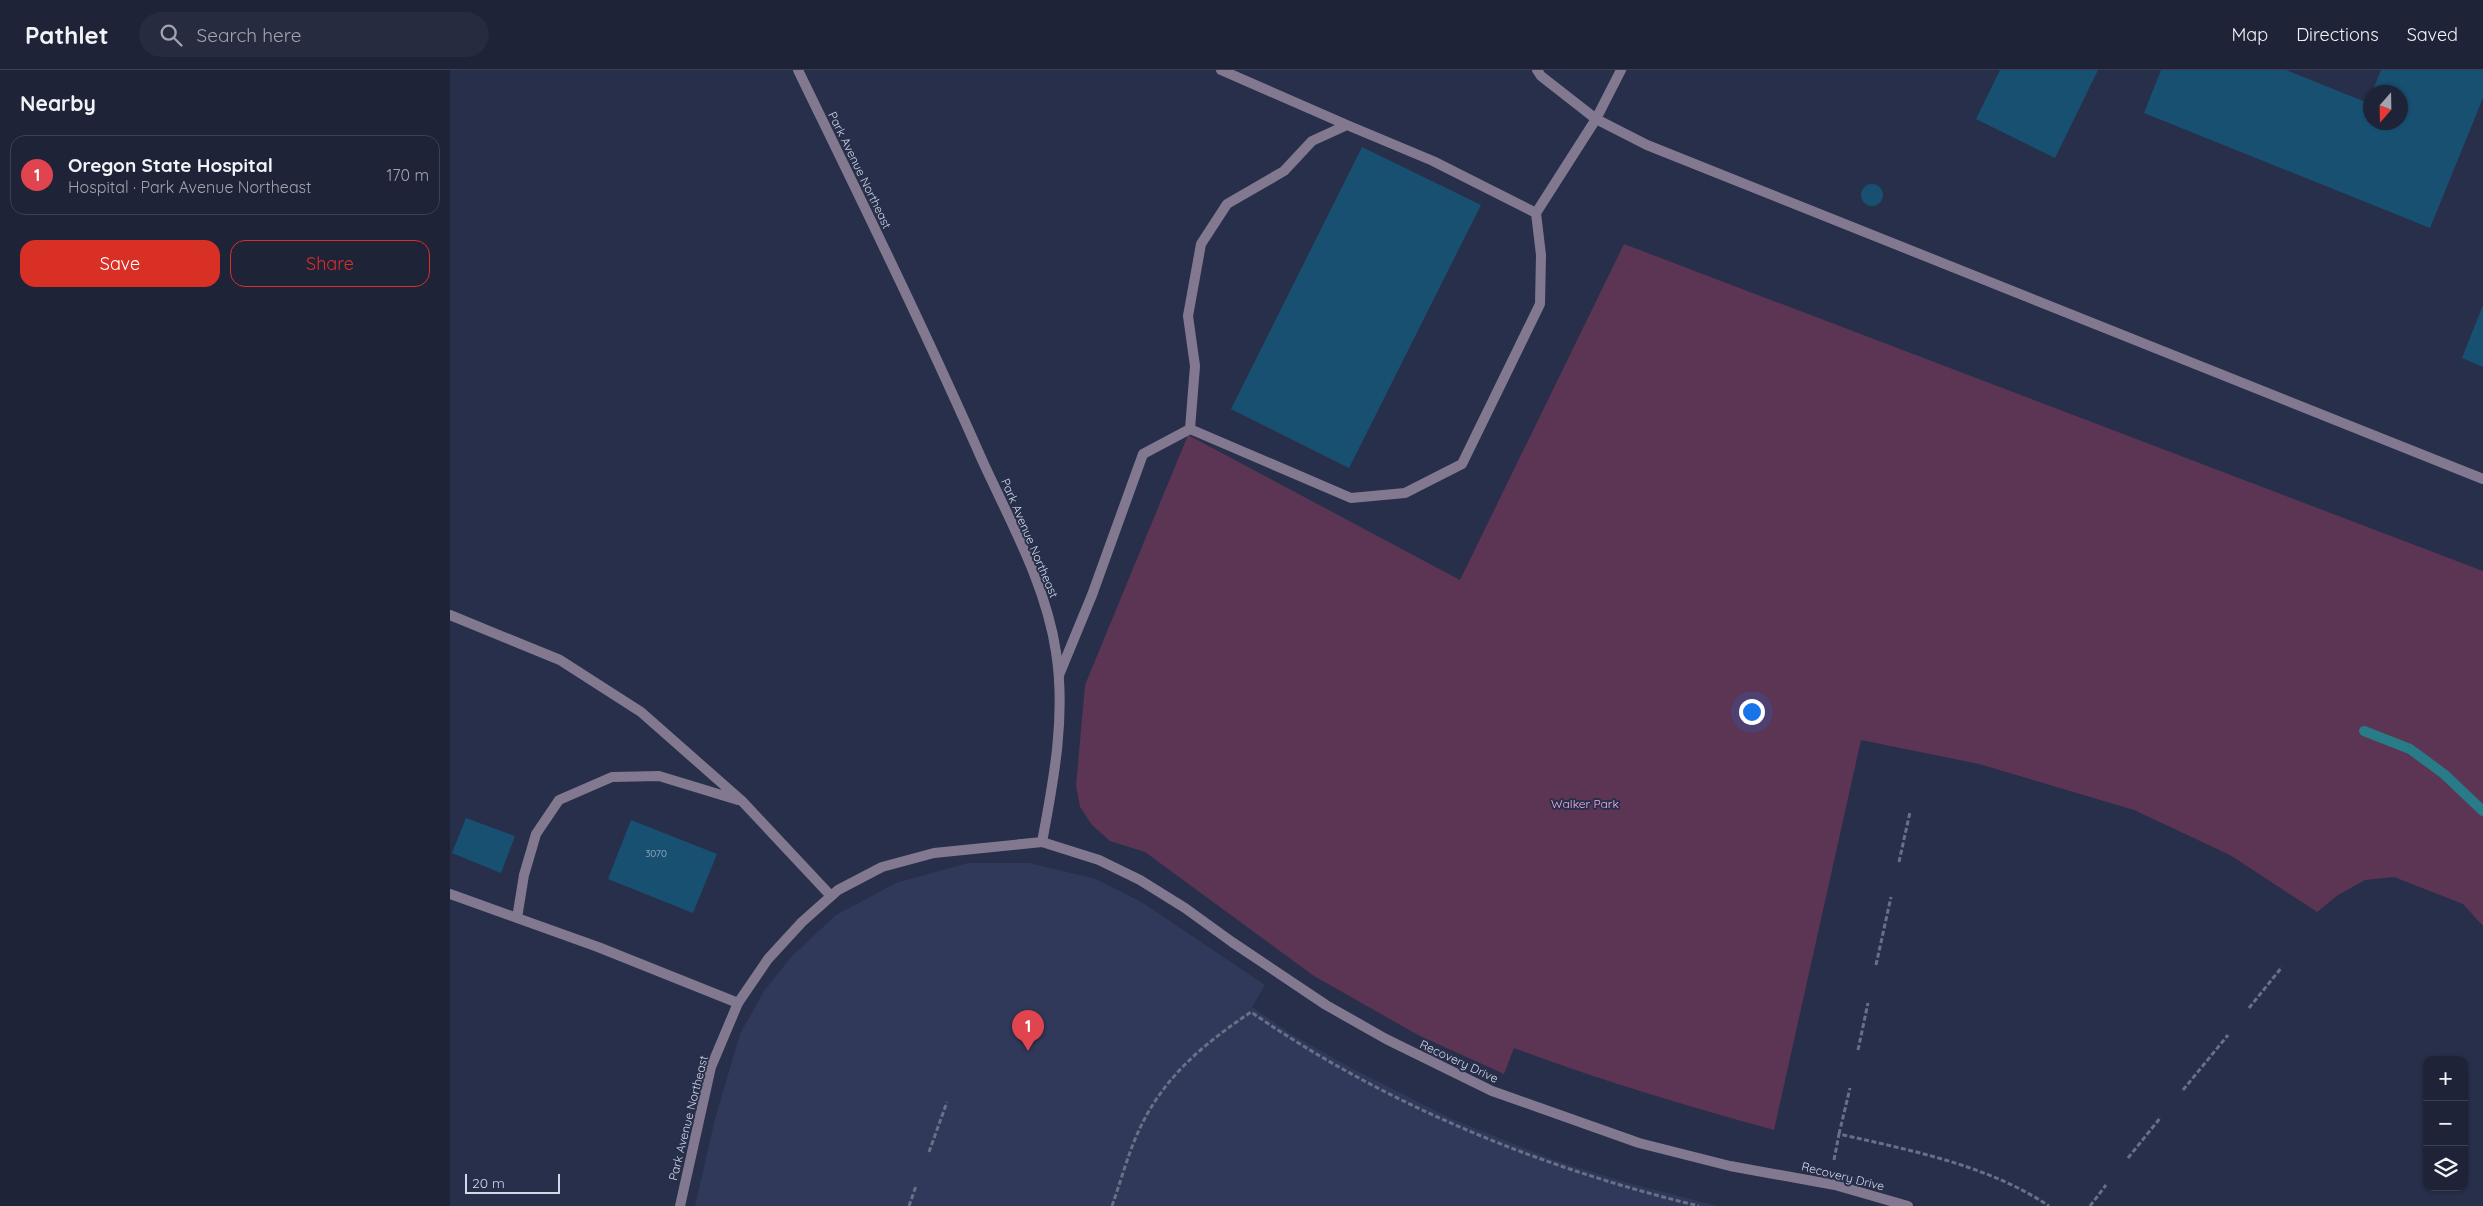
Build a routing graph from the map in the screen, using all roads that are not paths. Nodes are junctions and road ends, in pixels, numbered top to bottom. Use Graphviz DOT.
graph roads {
  1 [pos="798,70"];
  2 [pos="1221,70"];
  3 [pos="1537,70"];
  4 [pos="1620,70"];
  5 [pos="1596,119"];
  6 [pos="1347,125"];
  7 [pos="1536,213"];
  8 [pos="1190,429"];
  9 [pos="2483,479"];
  10 [pos="450,614"];
  11 [pos="1059,675"];
  12 [pos="742,801"];
  13 [pos="1042,842"];
  14 [pos="450,894"];
  15 [pos="831,896"];
  16 [pos="517,918"];
  17 [pos="738,1003"];
  18 [pos="680,1206"];
  19 [pos="1908,1206"];
  1 -- 11 [label="street, Park Avenue Northeast"];
  2 -- 6 [label="street"];
  3 -- 5 [label="street"];
  4 -- 5 [label="street"];
  5 -- 7 [label="street"];
  5 -- 9 [label="street"];
  6 -- 7 [label="street"];
  6 -- 8 [label="street"];
  7 -- 8 [label="street"];
  8 -- 11 [label="street"];
  10 -- 12 [label="street"];
  11 -- 13 [label="street, Park Avenue Northeast"];
  12 -- 15 [label="street"];
  12 -- 16 [label="street"];
  13 -- 15 [label="street, Park Avenue Northeast"];
  13 -- 19 [label="street, Recovery Drive"];
  14 -- 16 [label="street"];
  15 -- 17 [label="street, Park Avenue Northeast"];
  16 -- 17 [label="street"];
  17 -- 18 [label="street, Park Avenue Northeast"];
}
